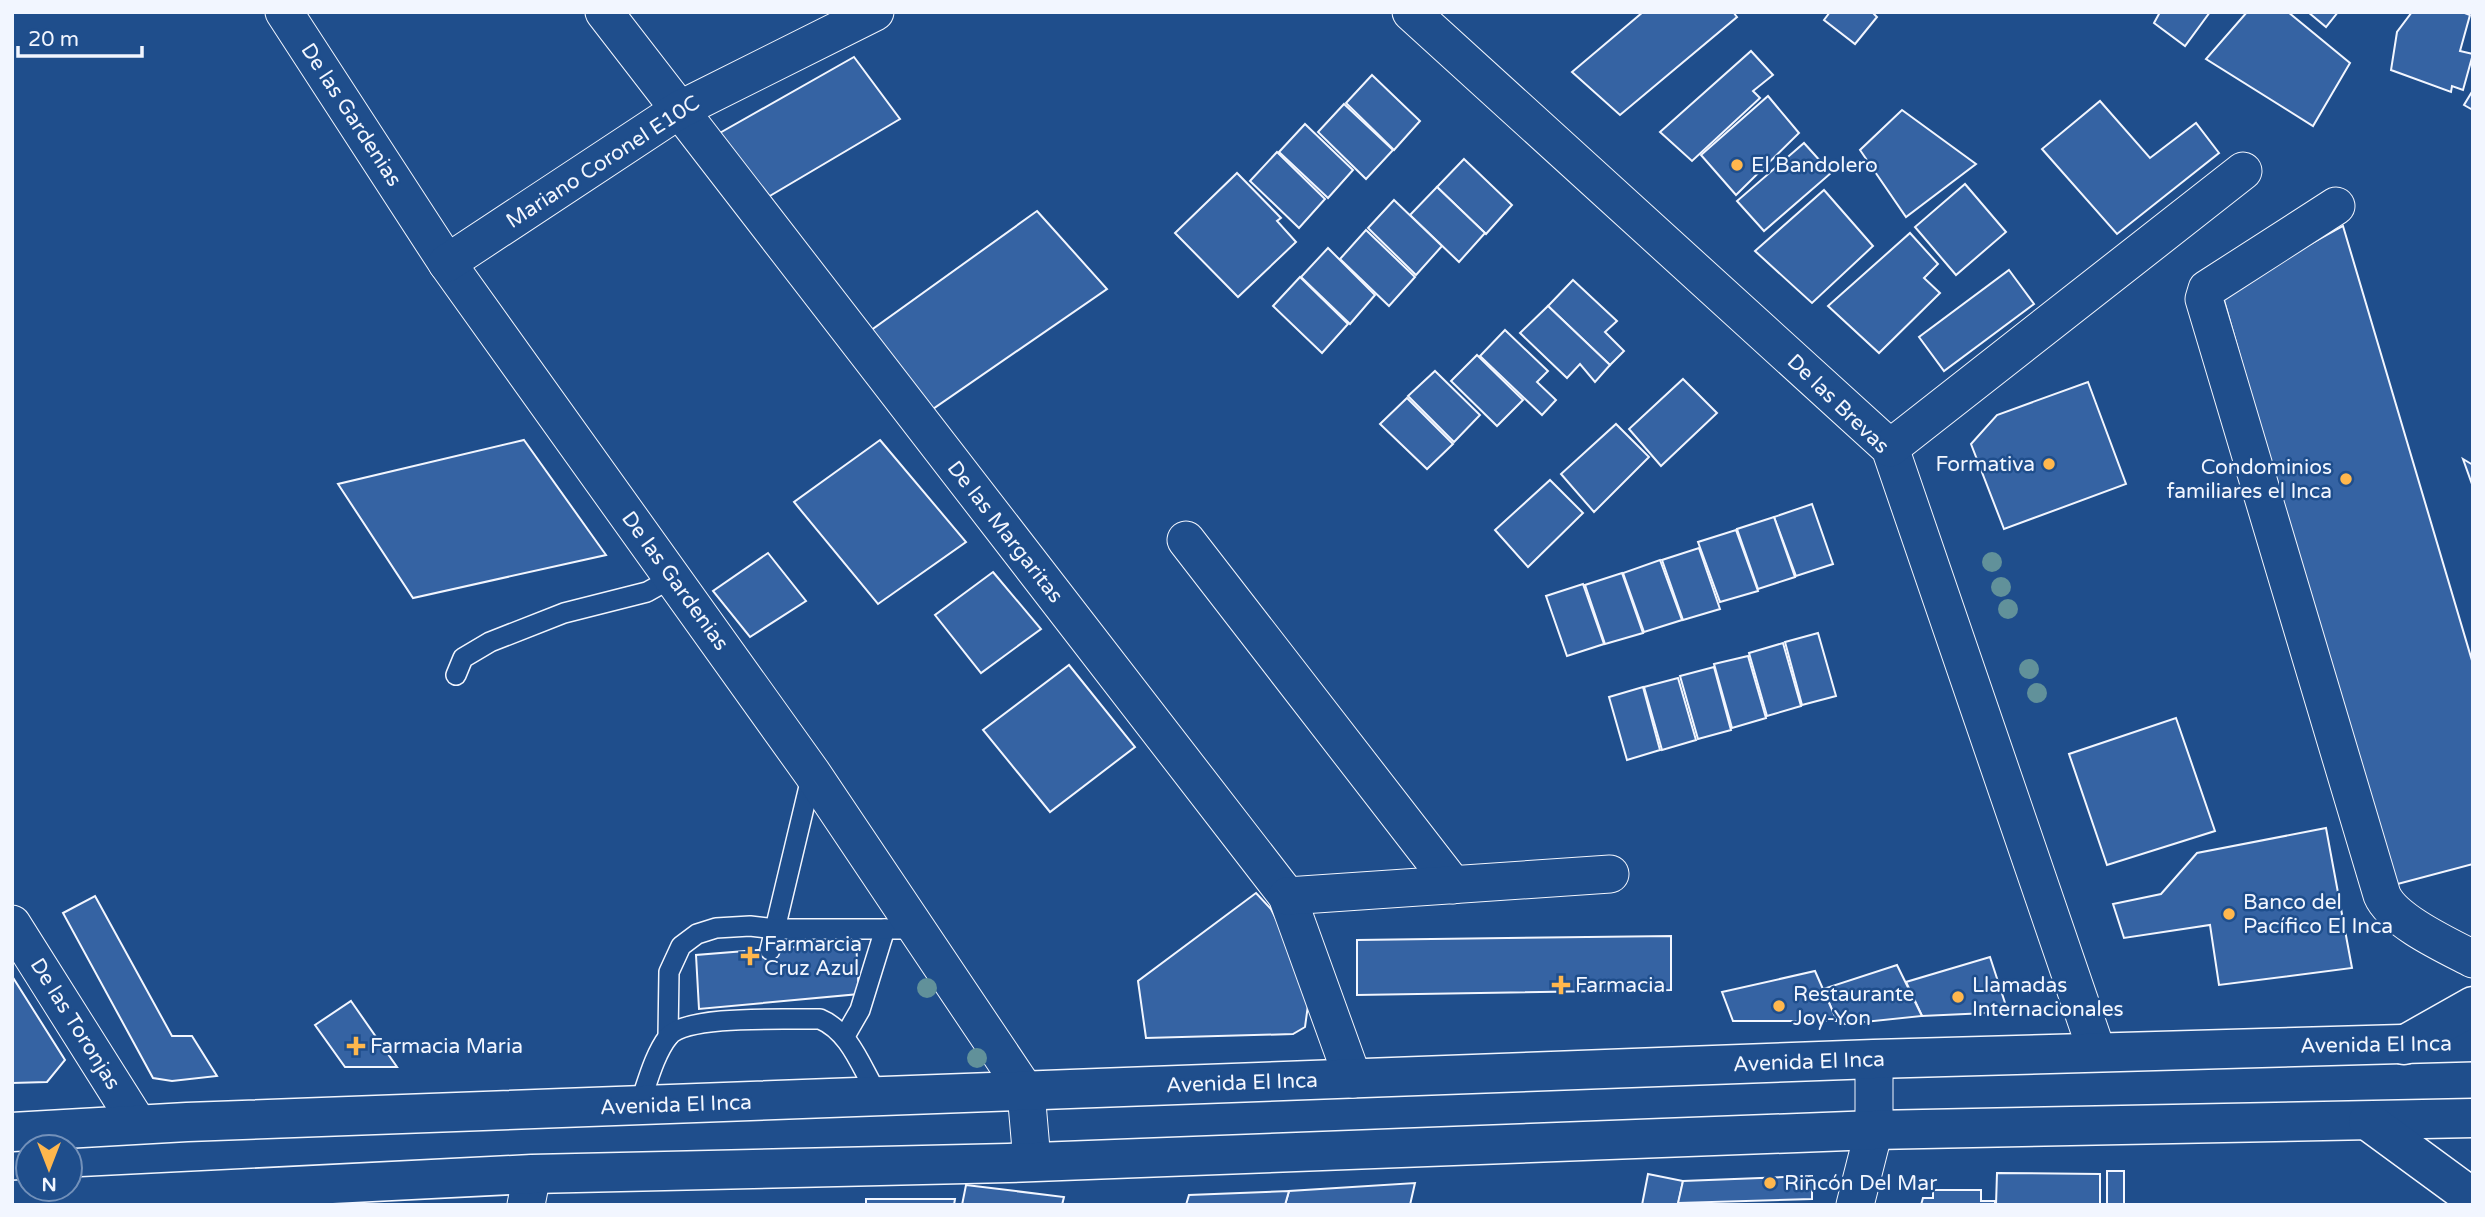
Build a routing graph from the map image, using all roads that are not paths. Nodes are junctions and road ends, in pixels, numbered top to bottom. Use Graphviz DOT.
graph roads {
  1 [pos="284,12"];
  2 [pos="604,12"];
  3 [pos="875,12"];
  4 [pos="1411,12"];
  5 [pos="679,110"];
  6 [pos="2243,171"];
  7 [pos="2336,206"];
  8 [pos="447,263"];
  9 [pos="1890,448"];
  10 [pos="1186,540"];
  11 [pos="673,578"];
  12 [pos="456,675"];
  13 [pos="812,773"];
  14 [pos="1610,874"];
  15 [pos="1452,885"];
  16 [pos="1287,896"];
  17 [pos="12,923"];
  18 [pos="775,929"];
  19 [pos="901,929"];
  20 [pos="770,950"];
  21 [pos="2473,959"];
  22 [pos="2473,1006"];
  23 [pos="845,1036"];
  24 [pos="668,1037"];
  25 [pos="2473,1042"];
  26 [pos="2404,1045"];
  27 [pos="2097,1052"];
  28 [pos="1874,1059"];
  29 [pos="1353,1079"];
  30 [pos="1026,1092"];
  31 [pos="880,1097"];
  32 [pos="639,1106"];
  33 [pos="2473,1118"];
  34 [pos="2368,1121"];
  35 [pos="138,1124"];
  36 [pos="1874,1130"];
  37 [pos="12,1132"];
  38 [pos="1032,1161"];
  39 [pos="529,1190"];
  40 [pos="2473,1198"];
  41 [pos="12,1200"];
  42 [pos="1855,1205"];
  1 -- 8 [label="street, De las Gardenias"];
  2 -- 5 [label="street, De las Margaritas"];
  3 -- 5 [label="street, Mariano Coronel E10C"];
  4 -- 9 [label="street, De las Brevas"];
  5 -- 8 [label="street, Mariano Coronel E10C"];
  5 -- 16 [label="street, De las Margaritas"];
  6 -- 9 [label="street"];
  7 -- 21 [label="street"];
  8 -- 11 [label="street, De las Gardenias"];
  9 -- 27 [label="street, De las Brevas"];
  10 -- 15 [label="street"];
  11 -- 12 [label="lane"];
  11 -- 13 [label="street, De las Gardenias"];
  13 -- 18 [label="lane"];
  13 -- 19 [label="street, De las Gardenias"];
  14 -- 15 [label="street"];
  15 -- 16 [label="street"];
  16 -- 29 [label="street, De las Margaritas"];
  17 -- 35 [label="street, De las Toronjas"];
  18 -- 19 [label="lane"];
  18 -- 20 [label="lane"];
  18 -- 24 [label="lane"];
  19 -- 23 [label="lane"];
  19 -- 30 [label="street, De las Gardenias"];
  22 -- 26 [label="main road"];
  23 -- 24 [label="lane"];
  23 -- 31 [label="lane"];
  24 -- 32 [label="lane"];
  25 -- 26 [label="main road, Avenida El Inca"];
  26 -- 27 [label="main road, Avenida El Inca"];
  27 -- 28 [label="main road, Avenida El Inca"];
  28 -- 29 [label="main road, Avenida El Inca"];
  28 -- 36 [label="street"];
  29 -- 30 [label="main road, Avenida El Inca"];
  30 -- 31 [label="main road, Avenida El Inca"];
  30 -- 38 [label="street, De las Gardenias"];
  31 -- 32 [label="main road, Avenida El Inca"];
  32 -- 35 [label="main road, Avenida El Inca"];
  33 -- 34 [label="main road"];
  34 -- 36 [label="main road"];
  34 -- 40 [label="main road"];
  35 -- 37 [label="main road, Avenida El Inca"];
  36 -- 38 [label="main road"];
  36 -- 42 [label="street"];
  38 -- 39 [label="main road"];
  39 -- 41 [label="main road"];
}
